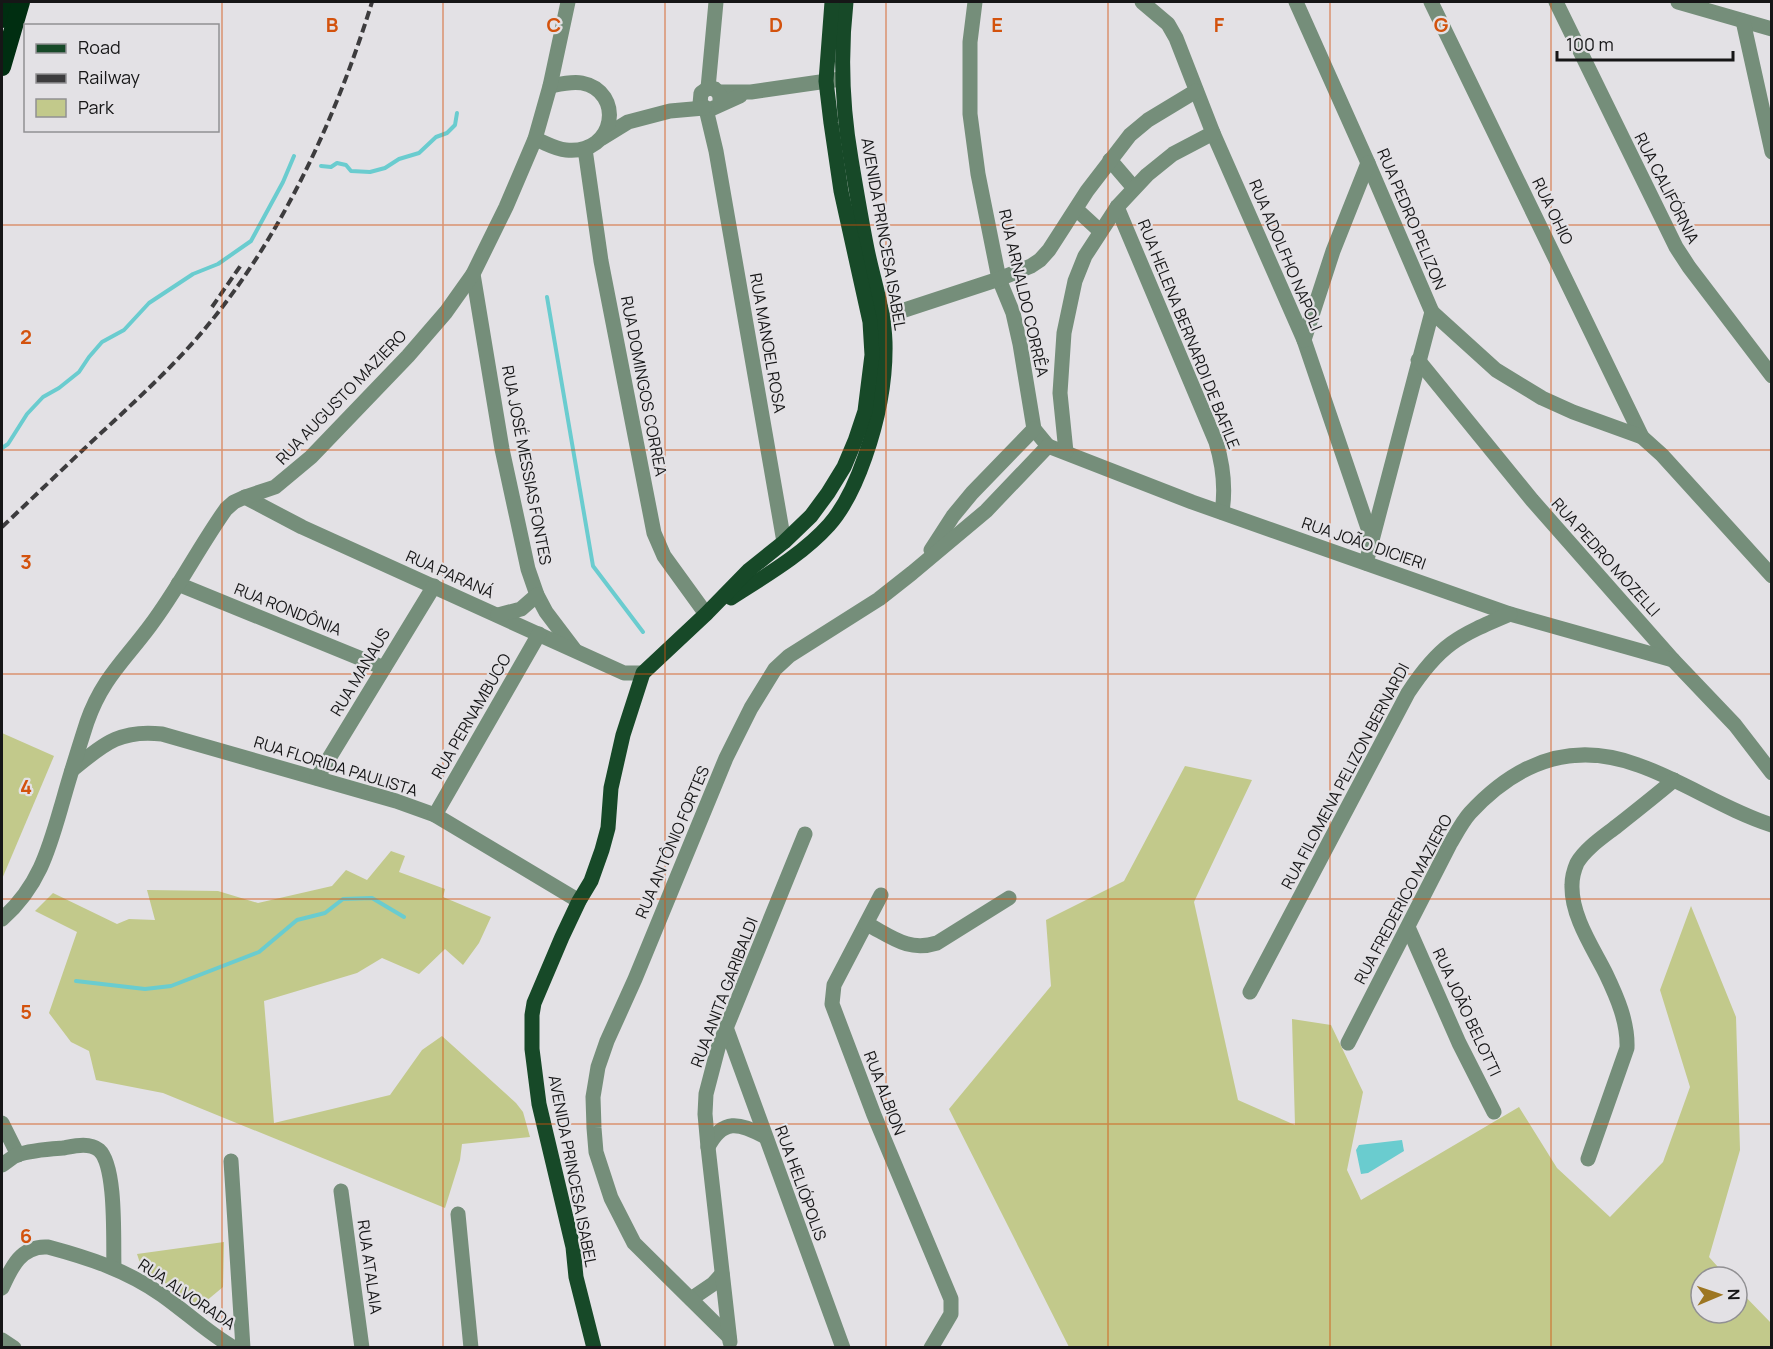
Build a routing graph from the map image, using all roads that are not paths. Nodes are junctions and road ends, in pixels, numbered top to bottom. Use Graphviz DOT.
graph roads {
  1 [pos="6,2"];
  2 [pos="21,2"];
  3 [pos="568,2"];
  4 [pos="716,2"];
  5 [pos="832,2"];
  6 [pos="846,2"];
  7 [pos="975,2"];
  8 [pos="1142,2"];
  9 [pos="1296,2"];
  10 [pos="1431,2"];
  11 [pos="1556,2"];
  12 [pos="1677,2"];
  13 [pos="2,19"];
  14 [pos="1743,21"];
  15 [pos="1772,29"];
  16 [pos="2,67"];
  17 [pos="834,80"];
  18 [pos="550,86"];
  19 [pos="1196,91"];
  20 [pos="711,99"];
  21 [pos="608,105"];
  22 [pos="628,122"];
  23 [pos="1213,133"];
  24 [pos="535,139"];
  25 [pos="601,139"];
  26 [pos="585,149"];
  27 [pos="1772,152"];
  28 [pos="1110,160"];
  29 [pos="1368,163"];
  30 [pos="1134,188"];
  31 [pos="1118,207"];
  32 [pos="1076,209"];
  33 [pos="1100,231"];
  34 [pos="473,274"];
  35 [pos="999,279"];
  36 [pos="1432,312"];
  37 [pos="876,320"];
  38 [pos="1304,340"];
  39 [pos="1418,360"];
  40 [pos="1771,373"];
  41 [pos="1034,429"];
  42 [pos="1642,437"];
  43 [pos="1048,446"];
  44 [pos="1066,452"];
  45 [pos="245,497"];
  46 [pos="1222,512"];
  47 [pos="1371,537"];
  48 [pos="784,542"];
  49 [pos="923,562"];
  50 [pos="1366,563"];
  51 [pos="1772,576"];
  52 [pos="178,584"];
  53 [pos="434,586"];
  54 [pos="537,595"];
  55 [pos="706,614"];
  56 [pos="1510,614"];
  57 [pos="498,615"];
  58 [pos="539,634"];
  59 [pos="576,651"];
  60 [pos="1673,660"];
  61 [pos="384,668"];
  62 [pos="643,673"];
  63 [pos="72,770"];
  64 [pos="1772,773"];
  65 [pos="317,778"];
  66 [pos="1674,780"];
  67 [pos="435,815"];
  68 [pos="1772,825"];
  69 [pos="805,834"];
  70 [pos="881,895"];
  71 [pos="1009,898"];
  72 [pos="579,901"];
  73 [pos="2,919"];
  74 [pos="867,924"];
  75 [pos="1408,927"];
  76 [pos="1250,992"];
  77 [pos="727,1029"];
  78 [pos="1348,1043"];
  79 [pos="1494,1112"];
  80 [pos="2,1123"];
  81 [pos="765,1136"];
  82 [pos="708,1147"];
  83 [pos="18,1155"];
  84 [pos="1588,1160"];
  85 [pos="231,1161"];
  86 [pos="2,1165"];
  87 [pos="341,1191"];
  88 [pos="458,1214"];
  89 [pos="114,1267"];
  90 [pos="722,1274"];
  91 [pos="2,1288"];
  92 [pos="691,1299"];
  93 [pos="2,1340"];
  94 [pos="730,1342"];
  95 [pos="14,1347"];
  96 [pos="234,1347"];
  97 [pos="243,1347"];
  98 [pos="362,1347"];
  99 [pos="471,1347"];
  100 [pos="594,1347"];
  101 [pos="843,1347"];
  102 [pos="931,1347"];
  1 -- 13 [label="highway"];
  2 -- 16 [label="highway"];
  3 -- 18 [label="street, RUA AUGUSTO MAZIERO"];
  4 -- 20 [label="street, RUA MANOEL ROSA"];
  5 -- 17 [label="main road, AVENIDA PRINCESA ISABEL"];
  6 -- 17 [label="main road, AVENIDA PRINCESA ISABEL"];
  7 -- 35 [label="street, RUA ARNALDO CORRÊA"];
  8 -- 19 [label="street, RUA ADOLFHO NAPOLI"];
  9 -- 29 [label="street, RUA PEDRO PELIZON"];
  10 -- 42 [label="street, RUA OHIO"];
  11 -- 40 [label="street, RUA CALIFÓRNIA"];
  12 -- 14 [label="street"];
  14 -- 15 [label="street"];
  14 -- 27 [label="street"];
  17 -- 20 [label="street"];
  17 -- 37 [label="main road, AVENIDA PRINCESA ISABEL"];
  18 -- 21 [label="street"];
  18 -- 24 [label="street, RUA AUGUSTO MAZIERO"];
  19 -- 23 [label="street, RUA ADOLFHO NAPOLI"];
  19 -- 28 [label="street"];
  20 -- 22 [label="street"];
  20 -- 48 [label="street, RUA MANOEL ROSA"];
  21 -- 22 [label="street"];
  21 -- 25 [label="street"];
  22 -- 25 [label="street"];
  23 -- 30 [label="street"];
  23 -- 38 [label="street, RUA ADOLFHO NAPOLI"];
  24 -- 26 [label="street"];
  24 -- 34 [label="street, RUA AUGUSTO MAZIERO"];
  25 -- 26 [label="street"];
  26 -- 55 [label="street, RUA DOMINGOS CORREA"];
  28 -- 30 [label="street"];
  28 -- 32 [label="street"];
  29 -- 36 [label="street, RUA PEDRO PELIZON"];
  29 -- 38 [label="street"];
  30 -- 31 [label="street"];
  31 -- 33 [label="street"];
  31 -- 46 [label="street, RUA HELENA BERNARDI DE BAFILE"];
  32 -- 33 [label="street"];
  32 -- 35 [label="street"];
  33 -- 44 [label="street"];
  34 -- 45 [label="street, RUA AUGUSTO MAZIERO"];
  34 -- 54 [label="street, RUA JOSÉ MESSIAS FONTES"];
  35 -- 37 [label="street"];
  35 -- 41 [label="street, RUA ARNALDO CORRÊA"];
  36 -- 39 [label="street, RUA PEDRO PELIZON"];
  36 -- 42 [label="street"];
  37 -- 48 [label="main road, AVENIDA PRINCESA ISABEL"];
  37 -- 55 [label="main road, AVENIDA PRINCESA ISABEL"];
  38 -- 47 [label="street, RUA ADOLFHO NAPOLI"];
  39 -- 47 [label="street, RUA PEDRO PELIZON"];
  39 -- 60 [label="street, RUA PEDRO MOZELLI"];
  41 -- 43 [label="street"];
  41 -- 49 [label="street"];
  42 -- 51 [label="street"];
  43 -- 44 [label="street, RUA JOÃO DICIERI"];
  43 -- 49 [label="street, RUA ANTÔNIO FORTES"];
  44 -- 46 [label="street, RUA JOÃO DICIERI"];
  45 -- 52 [label="street, RUA AUGUSTO MAZIERO"];
  45 -- 53 [label="street, RUA PARANÁ"];
  46 -- 50 [label="street, RUA JOÃO DICIERI"];
  47 -- 50 [label="street, RUA PEDRO PELIZON"];
  48 -- 55 [label="main road, AVENIDA PRINCESA ISABEL"];
  49 -- 92 [label="street, RUA ANTÔNIO FORTES"];
  50 -- 56 [label="street, RUA JOÃO DICIERI"];
  52 -- 61 [label="street, RUA RONDÔNIA"];
  52 -- 63 [label="street, RUA AUGUSTO MAZIERO"];
  53 -- 57 [label="street, RUA PARANÁ"];
  53 -- 61 [label="street, RUA MANAUS"];
  54 -- 57 [label="street"];
  54 -- 59 [label="street, RUA JOSÉ MESSIAS FONTES"];
  55 -- 62 [label="main road, AVENIDA PRINCESA ISABEL"];
  56 -- 60 [label="street, RUA JOÃO DICIERI"];
  56 -- 76 [label="street, RUA FILOMENA PELIZON BERNARDI"];
  57 -- 58 [label="street, RUA PARANÁ"];
  58 -- 59 [label="street, RUA PARANÁ"];
  58 -- 67 [label="street, RUA PERNAMBUCO"];
  59 -- 62 [label="street, RUA PARANÁ"];
  60 -- 64 [label="street, RUA PEDRO MOZELLI"];
  61 -- 65 [label="street, RUA MANAUS"];
  62 -- 72 [label="main road, AVENIDA PRINCESA ISABEL"];
  63 -- 65 [label="street, RUA FLORIDA PAULISTA"];
  63 -- 73 [label="street, RUA AUGUSTO MAZIERO"];
  65 -- 67 [label="street, RUA FLORIDA PAULISTA"];
  66 -- 68 [label="street, RUA FREDERICO MAZIERO"];
  66 -- 75 [label="street, RUA FREDERICO MAZIERO"];
  66 -- 84 [label="street"];
  67 -- 72 [label="street, RUA FLORIDA PAULISTA"];
  69 -- 77 [label="street, RUA ANITA GARIBALDI"];
  70 -- 74 [label="street, RUA ALBION"];
  71 -- 74 [label="street"];
  72 -- 100 [label="main road, AVENIDA PRINCESA ISABEL"];
  74 -- 102 [label="street, RUA ALBION"];
  75 -- 78 [label="street, RUA FREDERICO MAZIERO"];
  75 -- 79 [label="street, RUA JOÃO BELOTTI"];
  77 -- 81 [label="street, RUA HELIÓPOLIS"];
  77 -- 82 [label="street, RUA ANITA GARIBALDI"];
  80 -- 83 [label="street"];
  81 -- 82 [label="street"];
  81 -- 101 [label="street, RUA HELIÓPOLIS"];
  82 -- 90 [label="street, RUA ANITA GARIBALDI"];
  83 -- 86 [label="street"];
  83 -- 89 [label="street"];
  85 -- 97 [label="street"];
  87 -- 98 [label="street, RUA ATALAIA"];
  88 -- 99 [label="street"];
  89 -- 91 [label="street, RUA ALVORADA"];
  89 -- 96 [label="street, RUA ALVORADA"];
  90 -- 92 [label="street"];
  90 -- 94 [label="street, RUA ANITA GARIBALDI"];
  92 -- 94 [label="street, RUA ANTÔNIO FORTES"];
  93 -- 95 [label="street"];
}
